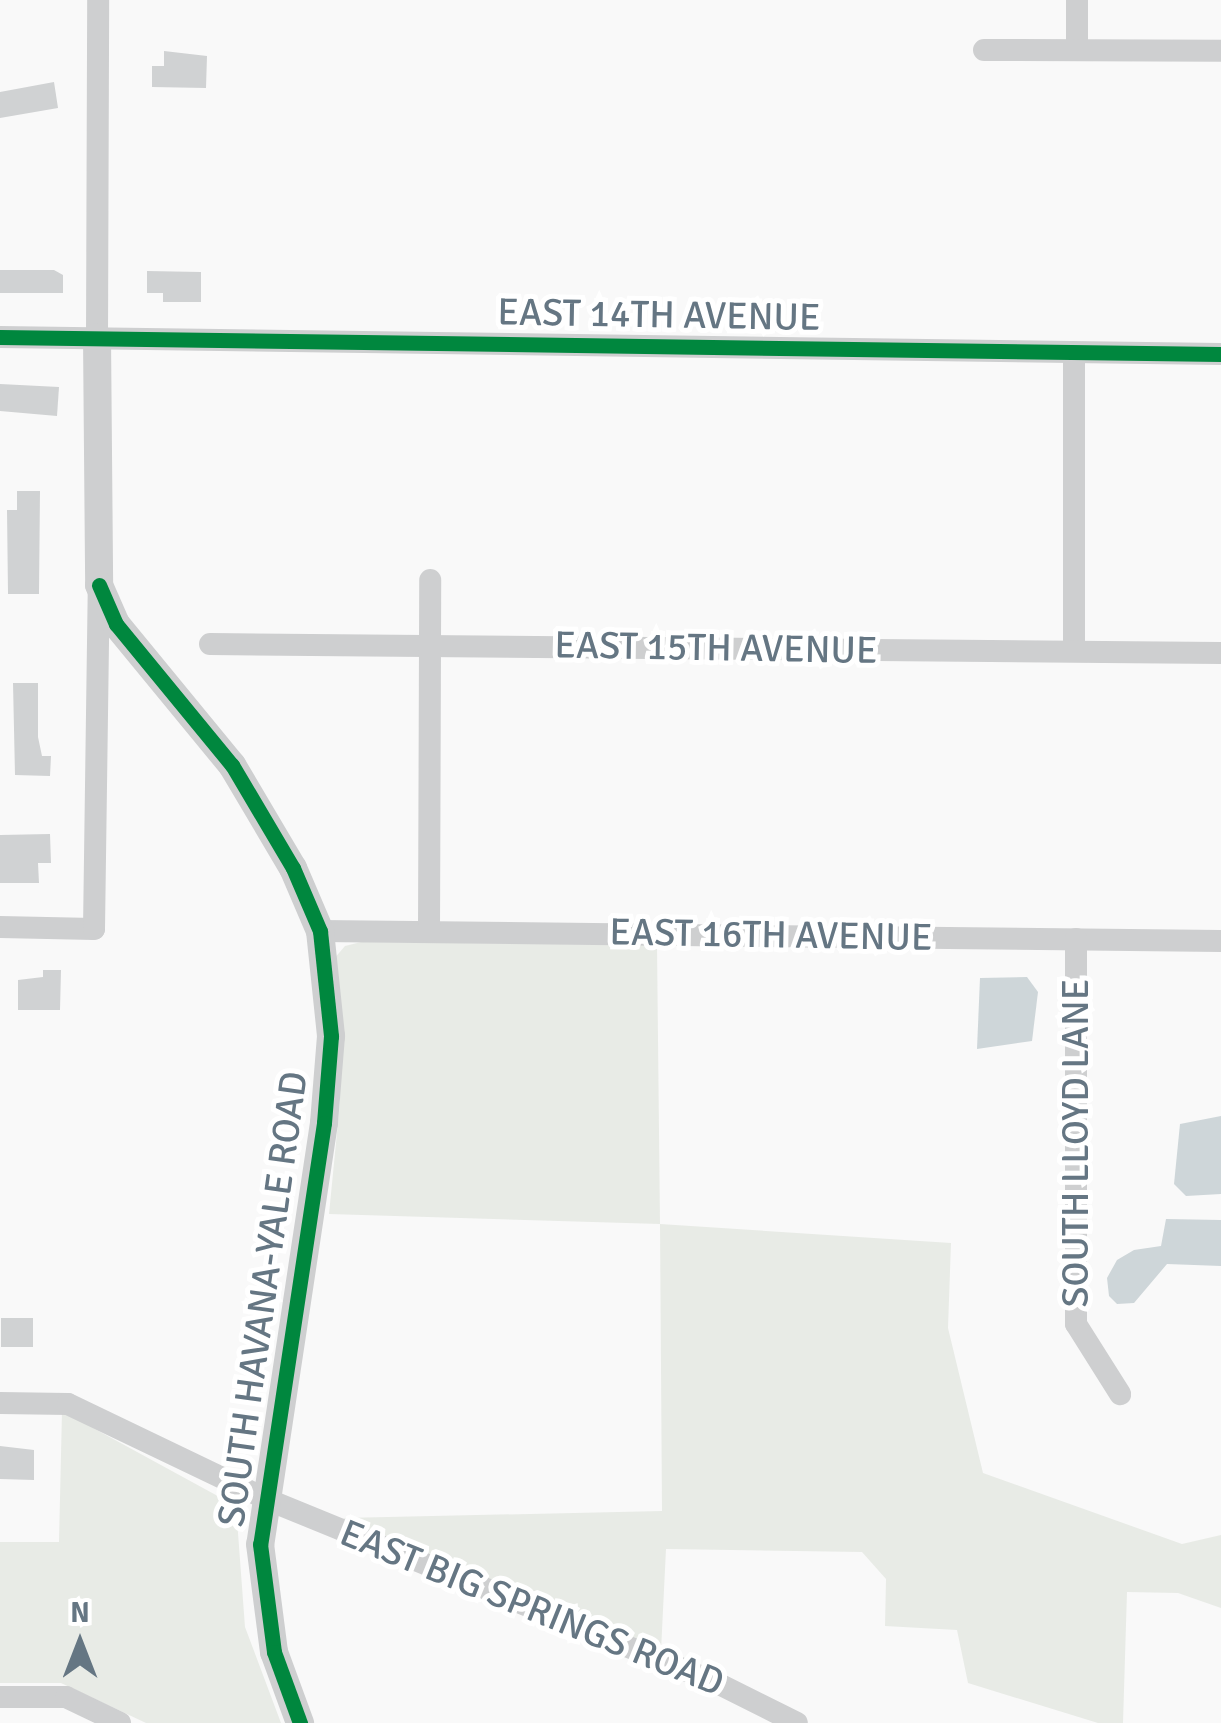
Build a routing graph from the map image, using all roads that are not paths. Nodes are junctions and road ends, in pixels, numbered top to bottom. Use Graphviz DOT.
graph roads {
  1 [pos="98,0"];
  2 [pos="1077,0"];
  3 [pos="984,50"];
  4 [pos="1077,50"];
  5 [pos="1221,51"];
  6 [pos="97,337"];
  7 [pos="0,338"];
  8 [pos="1074,354"];
  9 [pos="1221,354"];
  10 [pos="430,580"];
  11 [pos="99,585"];
  12 [pos="210,644"];
  13 [pos="432,644"];
  14 [pos="1074,651"];
  15 [pos="1221,653"];
  16 [pos="0,927"];
  17 [pos="320,930"];
  18 [pos="429,930"];
  19 [pos="1076,939"];
  20 [pos="1221,941"];
  21 [pos="1120,1394"];
  22 [pos="0,1402"];
  23 [pos="266,1499"];
  24 [pos="0,1697"];
  25 [pos="120,1723"];
  26 [pos="300,1723"];
  27 [pos="797,1723"];
  1 -- 6 [label="street"];
  2 -- 4 [label="street"];
  3 -- 4 [label="street"];
  4 -- 5 [label="street"];
  6 -- 7 [label="street, EAST 14TH AVENUE"];
  6 -- 8 [label="street, EAST 14TH AVENUE"];
  6 -- 11 [label="street"];
  8 -- 9 [label="street, EAST 14TH AVENUE"];
  8 -- 14 [label="street"];
  10 -- 13 [label="street"];
  11 -- 16 [label="street"];
  11 -- 17 [label="street, SOUTH HAVANA-YALE ROAD"];
  12 -- 13 [label="street, EAST 15TH AVENUE"];
  13 -- 14 [label="street, EAST 15TH AVENUE"];
  13 -- 18 [label="street"];
  14 -- 15 [label="street, EAST 15TH AVENUE"];
  17 -- 18 [label="street, EAST 16TH AVENUE"];
  17 -- 23 [label="street, SOUTH HAVANA-YALE ROAD"];
  18 -- 19 [label="street, EAST 16TH AVENUE"];
  19 -- 20 [label="street, EAST 16TH AVENUE"];
  19 -- 21 [label="street, SOUTH LLOYD LANE"];
  22 -- 23 [label="street"];
  23 -- 26 [label="street, SOUTH HAVANA-YALE ROAD"];
  23 -- 27 [label="street, EAST BIG SPRINGS ROAD"];
  24 -- 25 [label="street"];
}
